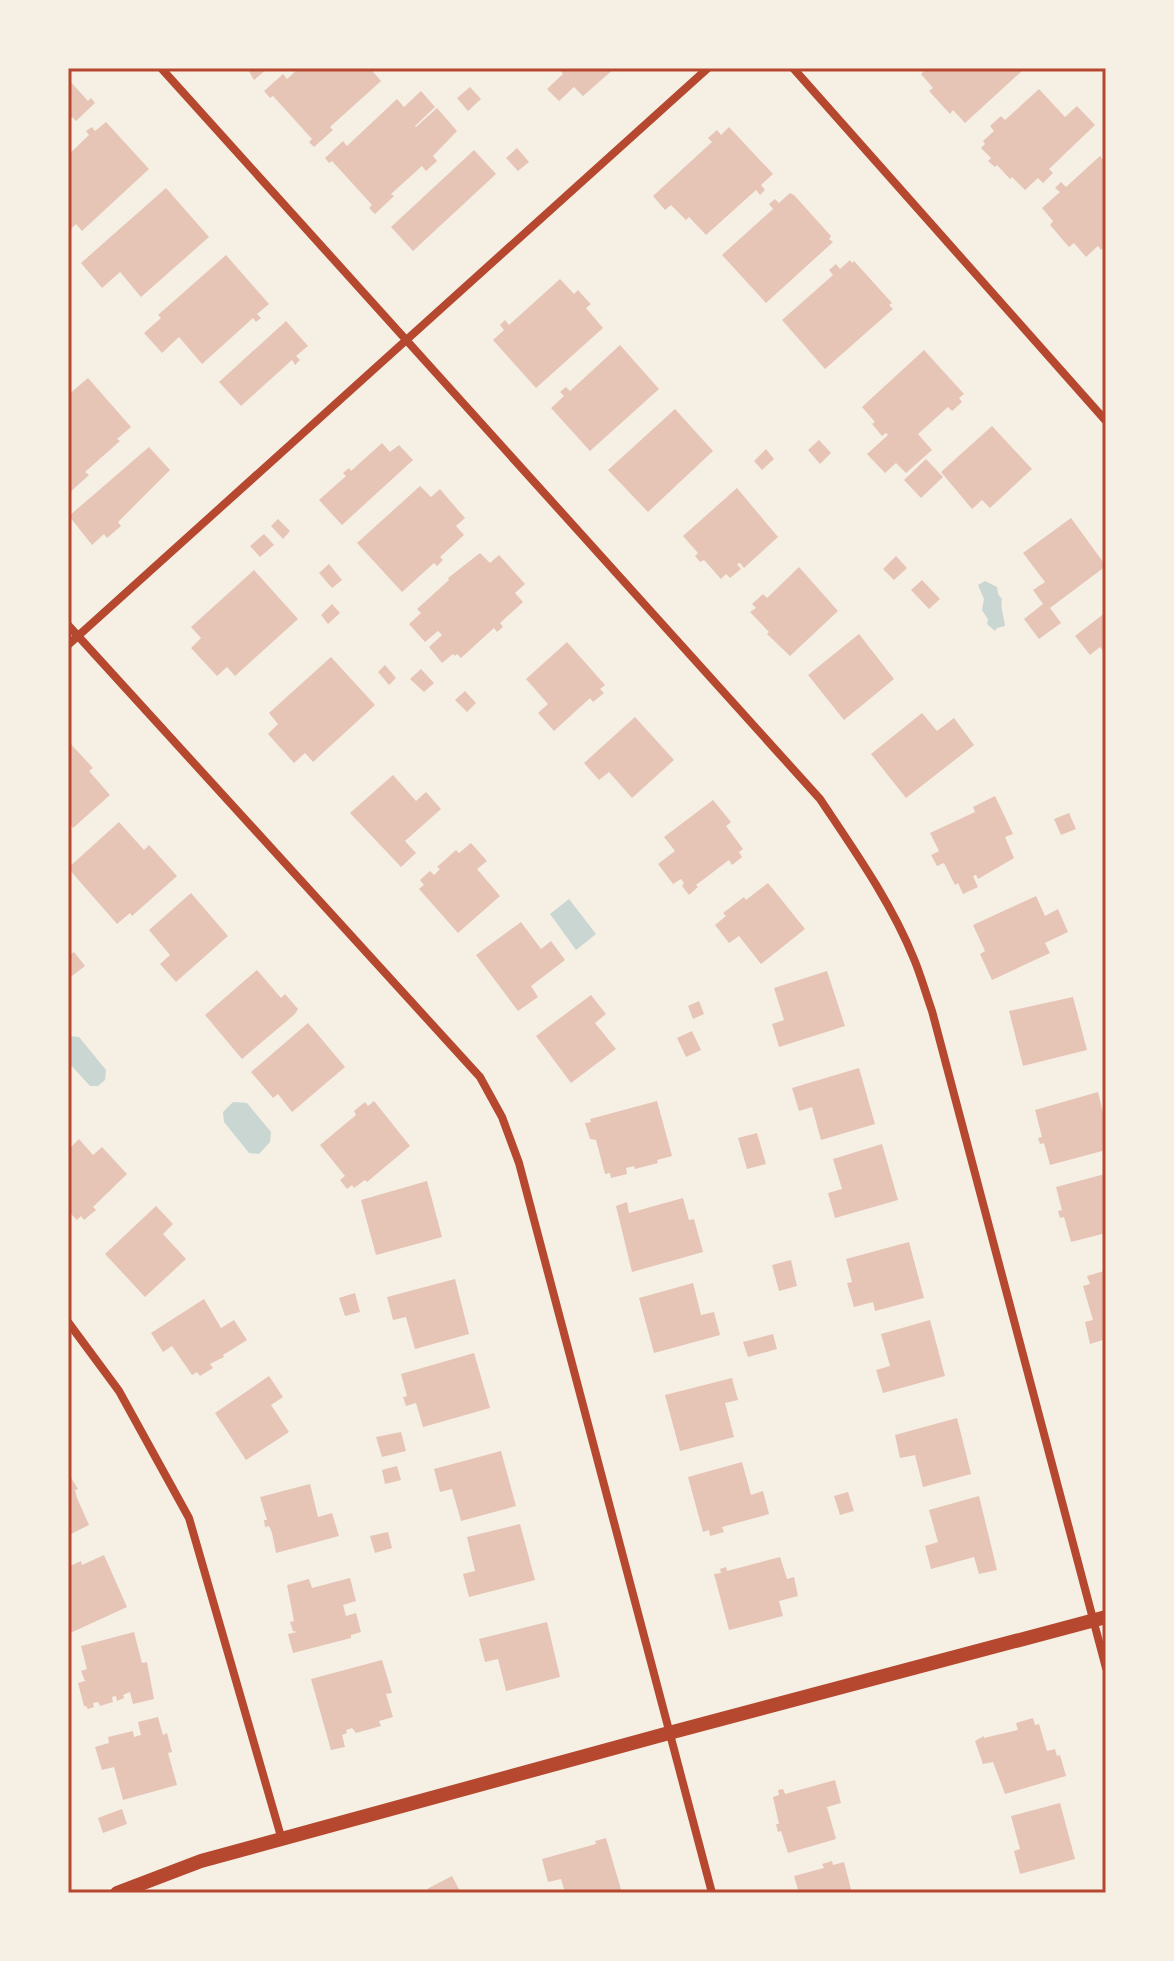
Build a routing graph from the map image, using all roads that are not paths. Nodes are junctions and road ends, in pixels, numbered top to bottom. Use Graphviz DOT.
graph roads {
  1 [pos="161,68"];
  2 [pos="708,68"];
  3 [pos="793,68"];
  4 [pos="408,340"];
  5 [pos="1106,421"];
  6 [pos="68,625"];
  7 [pos="78,636"];
  8 [pos="68,645"];
  9 [pos="68,1322"];
  10 [pos="1100,1618"];
  11 [pos="1106,1668"];
  12 [pos="669,1733"];
  13 [pos="282,1840"];
  14 [pos="117,1893"];
  15 [pos="712,1893"];
  1 -- 4 [label="street"];
  2 -- 4 [label="street"];
  3 -- 5 [label="street"];
  4 -- 7 [label="street"];
  4 -- 10 [label="street"];
  6 -- 7 [label="street"];
  7 -- 8 [label="street"];
  7 -- 12 [label="street"];
  9 -- 13 [label="street"];
  10 -- 11 [label="street"];
  10 -- 12 [label="street"];
  12 -- 13 [label="street"];
  12 -- 15 [label="street"];
  13 -- 14 [label="street"];
}
